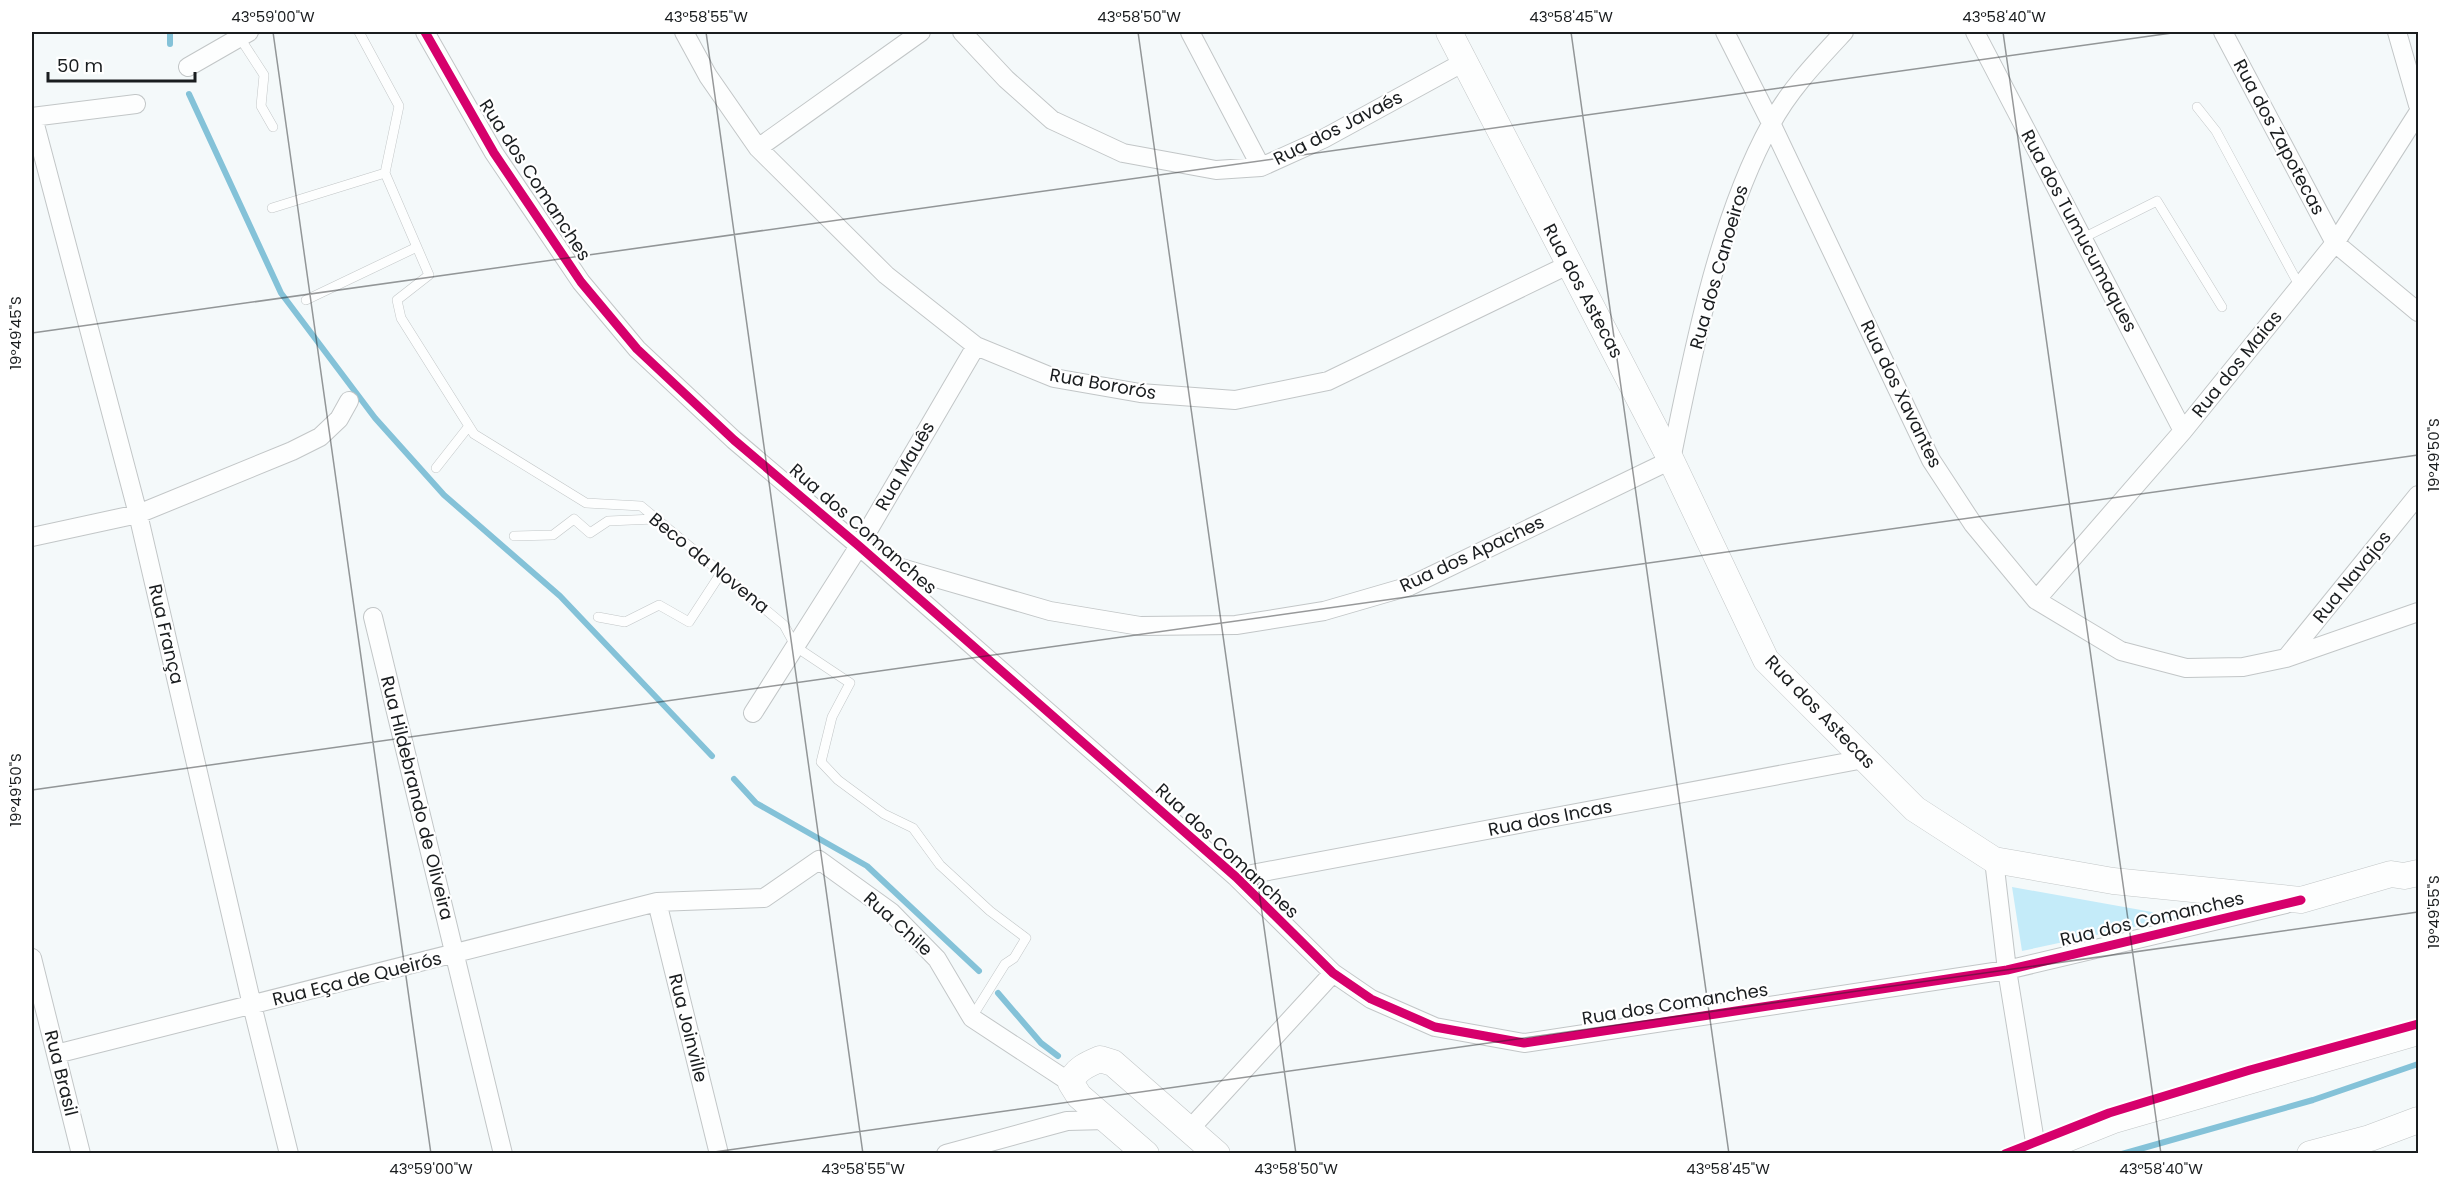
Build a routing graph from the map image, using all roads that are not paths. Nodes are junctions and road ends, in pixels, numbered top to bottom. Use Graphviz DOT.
graph roads {
  1 [pos="359,32"];
  2 [pos="425,32"];
  3 [pos="684,32"];
  4 [pos="921,32"];
  5 [pos="962,32"];
  6 [pos="1190,32"];
  7 [pos="1449,32"];
  8 [pos="1725,32"];
  9 [pos="1844,32"];
  10 [pos="1975,32"];
  11 [pos="2223,32"];
  12 [pos="2397,32"];
  13 [pos="244,34"];
  14 [pos="1464,62"];
  15 [pos="188,67"];
  16 [pos="136,104"];
  17 [pos="2418,105"];
  18 [pos="2197,107"];
  19 [pos="2418,113"];
  20 [pos="32,117"];
  21 [pos="1772,123"];
  22 [pos="273,127"];
  23 [pos="758,148"];
  24 [pos="1261,166"];
  25 [pos="385,172"];
  26 [pos="272,207"];
  27 [pos="2083,238"];
  28 [pos="2335,243"];
  29 [pos="417,247"];
  30 [pos="1568,265"];
  31 [pos="2300,287"];
  32 [pos="306,300"];
  33 [pos="2222,307"];
  34 [pos="2418,312"];
  35 [pos="976,346"];
  36 [pos="349,401"];
  37 [pos="469,426"];
  38 [pos="2183,431"];
  39 [pos="1671,460"];
  40 [pos="436,468"];
  41 [pos="2418,495"];
  42 [pos="138,514"];
  43 [pos="654,519"];
  44 [pos="514,536"];
  45 [pos="32,537"];
  46 [pos="859,546"];
  47 [pos="877,561"];
  48 [pos="721,573"];
  49 [pos="2036,600"];
  50 [pos="2418,612"];
  51 [pos="373,617"];
  52 [pos="598,617"];
  53 [pos="796,647"];
  54 [pos="2286,658"];
  55 [pos="753,713"];
  56 [pos="1864,759"];
  57 [pos="2418,859"];
  58 [pos="1994,860"];
  59 [pos="2418,873"];
  60 [pos="2391,874"];
  61 [pos="1236,877"];
  62 [pos="2301,900"];
  63 [pos="657,902"];
  64 [pos="455,954"];
  65 [pos="32,960"];
  66 [pos="2007,970"];
  67 [pos="1333,973"];
  68 [pos="252,1005"];
  69 [pos="972,1018"];
  70 [pos="2418,1032"];
  71 [pos="56,1054"];
  72 [pos="1075,1089"];
  73 [pos="2418,1120"];
  74 [pos="1112,1125"];
  75 [pos="1047,1126"];
  76 [pos="1189,1130"];
  77 [pos="2373,1146"];
  78 [pos="2034,1153"];
  79 [pos="81,1154"];
  80 [pos="289,1154"];
  81 [pos="503,1154"];
  82 [pos="719,1154"];
  83 [pos="946,1154"];
  84 [pos="1124,1154"];
  85 [pos="1146,1154"];
  86 [pos="1216,1154"];
  87 [pos="2310,1154"];
  1 -- 25 [label="lane"];
  2 -- 46 [label="street, Rua dos Comanches"];
  3 -- 23 [label="street, Rua Bororós"];
  4 -- 23 [label="street"];
  5 -- 24 [label="street, Rua dos Javaés"];
  6 -- 24 [label="street"];
  7 -- 14 [label="street, Rua dos Astecas"];
  8 -- 21 [label="street, Rua dos Xavantes"];
  9 -- 21 [label="street, Rua dos Canoeiros"];
  10 -- 27 [label="street, Rua dos Tumucumaques"];
  11 -- 28 [label="street, Rua dos Zapotecas"];
  12 -- 17 [label="street"];
  13 -- 15 [label="street"];
  13 -- 22 [label="lane"];
  14 -- 24 [label="street, Rua dos Javaés"];
  14 -- 30 [label="street, Rua dos Astecas"];
  16 -- 20 [label="street"];
  18 -- 31 [label="lane"];
  19 -- 28 [label="street, Rua dos Maias"];
  20 -- 42 [label="street, Rua França"];
  21 -- 39 [label="street, Rua dos Canoeiros"];
  21 -- 49 [label="street, Rua dos Xavantes"];
  23 -- 35 [label="street, Rua Bororós"];
  25 -- 26 [label="lane"];
  25 -- 29 [label="lane, Beco da Novena"];
  27 -- 33 [label="lane"];
  27 -- 38 [label="street, Rua dos Tumucumaques"];
  28 -- 31 [label="street, Rua dos Maias"];
  28 -- 34 [label="street"];
  29 -- 32 [label="lane"];
  29 -- 37 [label="lane, Beco da Novena"];
  30 -- 35 [label="street, Rua Bororós"];
  30 -- 39 [label="street, Rua dos Astecas"];
  31 -- 38 [label="street, Rua dos Maias"];
  35 -- 46 [label="street, Rua Mauês"];
  36 -- 42 [label="street"];
  37 -- 40 [label="lane"];
  37 -- 43 [label="lane, Beco da Novena"];
  38 -- 49 [label="street, Rua dos Maias"];
  39 -- 47 [label="street, Rua dos Apaches"];
  39 -- 56 [label="street, Rua dos Astecas"];
  41 -- 54 [label="street, Rua Navajos"];
  42 -- 45 [label="street"];
  42 -- 68 [label="street, Rua França"];
  43 -- 44 [label="lane"];
  43 -- 48 [label="lane, Beco da Novena"];
  46 -- 47 [label="street, Rua dos Comanches"];
  46 -- 53 [label="street, Rua Mauês"];
  47 -- 61 [label="street, Rua dos Comanches"];
  48 -- 52 [label="lane"];
  48 -- 53 [label="lane, Beco da Novena"];
  49 -- 54 [label="street, Rua dos Xavantes"];
  50 -- 54 [label="street, Rua dos Xavantes"];
  51 -- 64 [label="street, Rua Hildebrando de Oliveira"];
  53 -- 55 [label="street, Rua Mauês"];
  53 -- 69 [label="lane"];
  56 -- 58 [label="street, Rua dos Astecas"];
  56 -- 61 [label="street, Rua dos Incas"];
  57 -- 60 [label="street, Rua dos Astecas"];
  58 -- 62 [label="street, Rua dos Astecas"];
  58 -- 66 [label="street"];
  59 -- 60 [label="street, Rua dos Astecas"];
  60 -- 62 [label="street, Rua dos Astecas"];
  61 -- 67 [label="street, Rua dos Comanches"];
  62 -- 66 [label="street, Rua dos Comanches"];
  63 -- 64 [label="street, Rua Eça de Queirós"];
  63 -- 69 [label="street, Rua Chile"];
  63 -- 82 [label="street, Rua Joinville"];
  64 -- 68 [label="street, Rua Eça de Queirós"];
  64 -- 81 [label="street, Rua Hildebrando de Oliveira"];
  65 -- 71 [label="street, Rua Brasil"];
  66 -- 67 [label="street, Rua dos Comanches"];
  66 -- 78 [label="street"];
  67 -- 76 [label="street"];
  68 -- 71 [label="street, Rua Eça de Queirós"];
  68 -- 80 [label="street, Rua França"];
  69 -- 72 [label="street, Rua Chile"];
  70 -- 78 [label="street"];
  71 -- 79 [label="street, Rua Brasil"];
  72 -- 74 [label="street"];
  72 -- 75 [label="street"];
  72 -- 76 [label="street"];
  73 -- 77 [label="street"];
  74 -- 75 [label="street"];
  74 -- 84 [label="street"];
  74 -- 85 [label="street"];
  75 -- 83 [label="street"];
  76 -- 86 [label="street"];
  77 -- 87 [label="street"];
}
